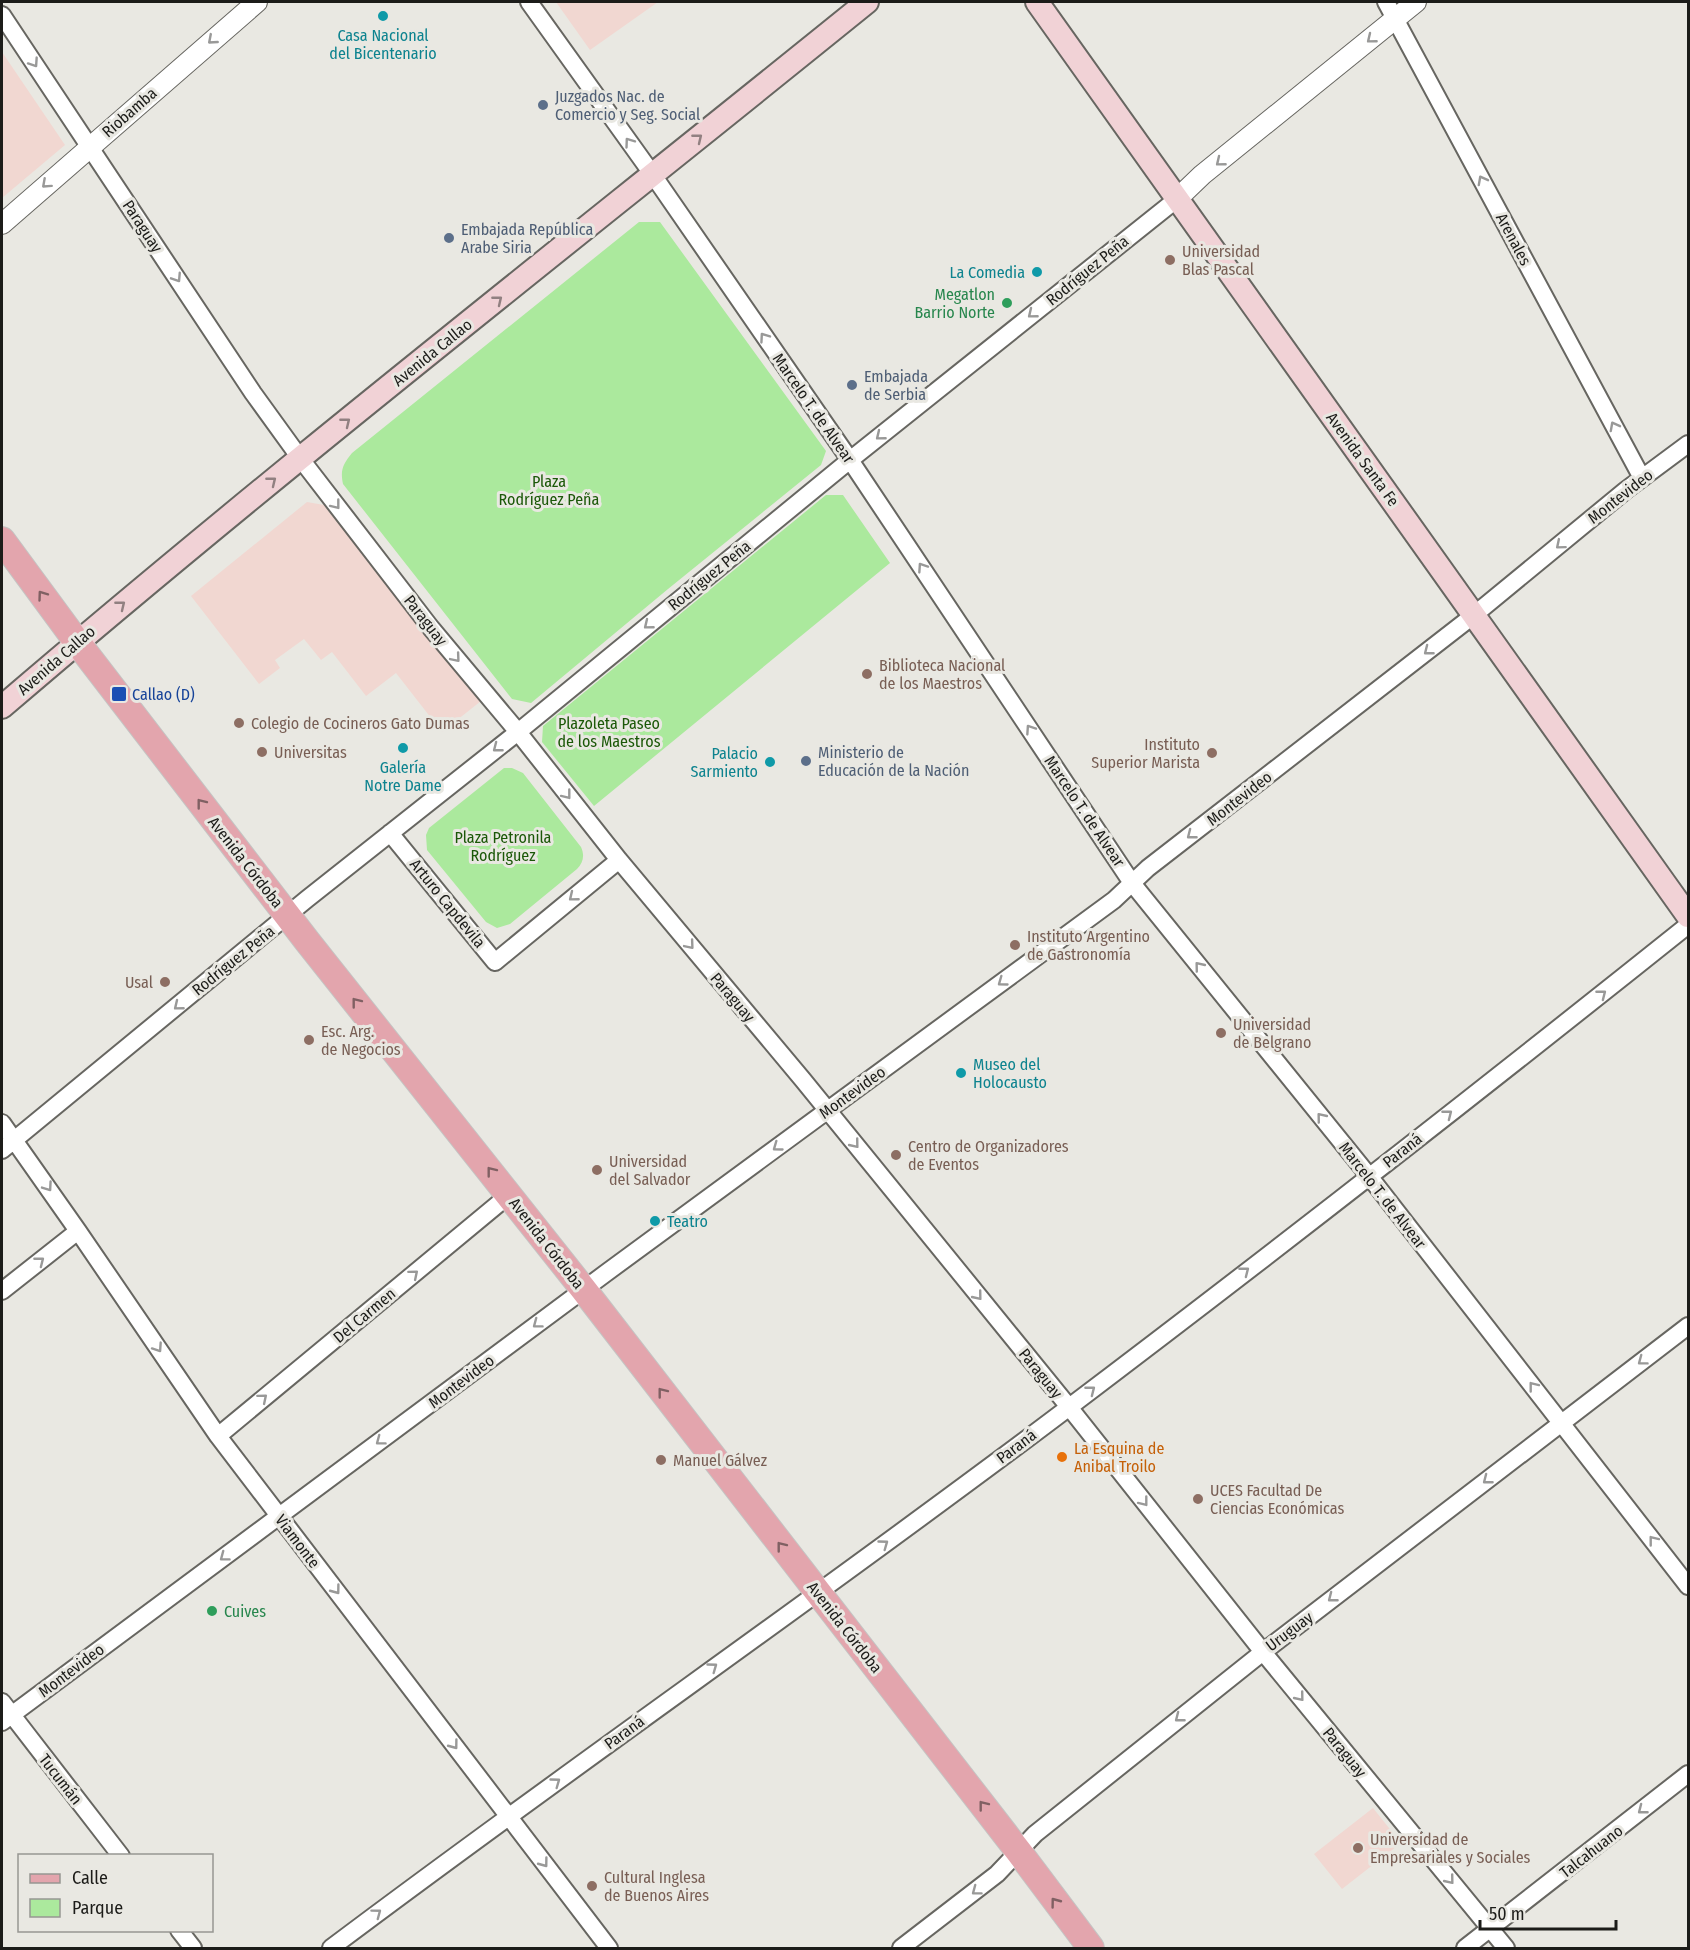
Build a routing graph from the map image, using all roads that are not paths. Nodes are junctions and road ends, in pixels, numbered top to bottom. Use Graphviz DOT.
graph roads {
  1 [pos="257,2"];
  2 [pos="529,2"];
  3 [pos="867,2"];
  4 [pos="1037,2"];
  5 [pos="1416,2"];
  6 [pos="1390,10"];
  7 [pos="2,15"];
  8 [pos="90,146"];
  9 [pos="653,175"];
  10 [pos="1177,199"];
  11 [pos="2,224"];
  12 [pos="1689,444"];
  13 [pos="300,458"];
  14 [pos="850,460"];
  15 [pos="1642,478"];
  16 [pos="2,540"];
  17 [pos="1474,615"];
  18 [pos="76,642"];
  19 [pos="2,707"];
  20 [pos="518,732"];
  21 [pos="390,833"];
  22 [pos="619,860"];
  23 [pos="1132,883"];
  24 [pos="288,915"];
  25 [pos="1689,916"];
  26 [pos="1689,925"];
  27 [pos="827,1111"];
  28 [pos="2,1123"];
  29 [pos="8,1145"];
  30 [pos="1369,1176"];
  31 [pos="509,1195"];
  32 [pos="78,1231"];
  33 [pos="584,1290"];
  34 [pos="2,1291"];
  35 [pos="1689,1326"];
  36 [pos="1069,1407"];
  37 [pos="1562,1422"];
  38 [pos="218,1436"];
  39 [pos="279,1516"];
  40 [pos="1689,1586"];
  41 [pos="817,1592"];
  42 [pos="1263,1652"];
  43 [pos="5,1713"];
  44 [pos="1689,1774"];
  45 [pos="508,1816"];
  46 [pos="1019,1852"];
  47 [pos="119,1854"];
  48 [pos="1490,1929"];
  49 [pos="181,1932"];
  50 [pos="193,1948"];
  51 [pos="331,1948"];
  52 [pos="609,1948"];
  53 [pos="900,1948"];
  54 [pos="1091,1948"];
  55 [pos="1465,1948"];
  56 [pos="1506,1948"];
  1 -- 8 [label="street, Riobamba, one-way"];
  9 -- 2 [label="street, Marcelo T. de Alvear, one-way"];
  9 -- 3 [label="main road, Avenida Callao, one-way"];
  4 -- 10 [label="main road, Avenida Santa Fe"];
  5 -- 6 [label="street, Rodríguez Peña"];
  6 -- 10 [label="street, Rodríguez Peña, one-way"];
  15 -- 6 [label="street, Arenales, one-way"];
  7 -- 8 [label="street, Paraguay, one-way"];
  8 -- 11 [label="street, Riobamba, one-way"];
  8 -- 13 [label="street, Paraguay, one-way"];
  13 -- 9 [label="main road, Avenida Callao, one-way"];
  14 -- 9 [label="street, Marcelo T. de Alvear, one-way"];
  10 -- 14 [label="street, Rodríguez Peña, one-way"];
  10 -- 17 [label="main road, Avenida Santa Fe"];
  12 -- 15 [label="street, Montevideo"];
  18 -- 13 [label="main road, Avenida Callao, one-way"];
  13 -- 20 [label="street, Paraguay, one-way"];
  14 -- 20 [label="street, Rodríguez Peña, one-way"];
  23 -- 14 [label="street, Marcelo T. de Alvear, one-way"];
  15 -- 17 [label="street, Montevideo, one-way"];
  18 -- 16 [label="main road, Avenida Córdoba, one-way"];
  17 -- 23 [label="street, Montevideo, one-way"];
  17 -- 25 [label="main road, Avenida Santa Fe"];
  18 -- 19 [label="main road, Avenida Callao"];
  24 -- 18 [label="main road, Avenida Córdoba, one-way"];
  20 -- 21 [label="street, Rodríguez Peña, one-way"];
  20 -- 22 [label="street, Paraguay, one-way"];
  22 -- 21 [label="street, Arturo Capdevila, one-way"];
  21 -- 24 [label="street, Rodríguez Peña"];
  22 -- 27 [label="street, Paraguay, one-way"];
  23 -- 27 [label="street, Montevideo, one-way"];
  30 -- 23 [label="street, Marcelo T. de Alvear, one-way"];
  24 -- 29 [label="street, Rodríguez Peña, one-way"];
  31 -- 24 [label="main road, Avenida Córdoba, one-way"];
  30 -- 26 [label="street, Paraná, one-way"];
  27 -- 33 [label="street, Montevideo, one-way"];
  27 -- 36 [label="street, Paraguay, one-way"];
  28 -- 29 [label="street, Viamonte"];
  29 -- 32 [label="street, Viamonte, one-way"];
  36 -- 30 [label="street, Paraná, one-way"];
  37 -- 30 [label="street, Marcelo T. de Alvear, one-way"];
  31 -- 33 [label="main road, Avenida Córdoba"];
  38 -- 31 [label="street, Del Carmen, one-way"];
  34 -- 32 [label="street, one-way"];
  32 -- 38 [label="street, Viamonte, one-way"];
  33 -- 39 [label="street, Montevideo, one-way"];
  41 -- 33 [label="main road, Avenida Córdoba, one-way"];
  35 -- 37 [label="street, Uruguay, one-way"];
  41 -- 36 [label="street, Paraná, one-way"];
  36 -- 42 [label="street, Paraguay, one-way"];
  40 -- 37 [label="street, Marcelo T. de Alvear, one-way"];
  37 -- 42 [label="street, Uruguay, one-way"];
  38 -- 39 [label="street, Viamonte"];
  39 -- 43 [label="street, Montevideo, one-way"];
  39 -- 45 [label="street, Viamonte, one-way"];
  45 -- 41 [label="street, Paraná, one-way"];
  46 -- 41 [label="main road, Avenida Córdoba, one-way"];
  42 -- 46 [label="street, Uruguay, one-way"];
  42 -- 48 [label="street, Paraguay, one-way"];
  43 -- 47 [label="street, Tucumán"];
  44 -- 48 [label="street, Talcahuano, one-way"];
  51 -- 45 [label="street, Paraná, one-way"];
  45 -- 52 [label="street, Viamonte, one-way"];
  46 -- 53 [label="street, Uruguay, one-way"];
  54 -- 46 [label="main road, Avenida Córdoba, one-way"];
  48 -- 55 [label="street, Talcahuano"];
  48 -- 56 [label="street, Paraguay"];
  49 -- 50 [label="street"];
}
